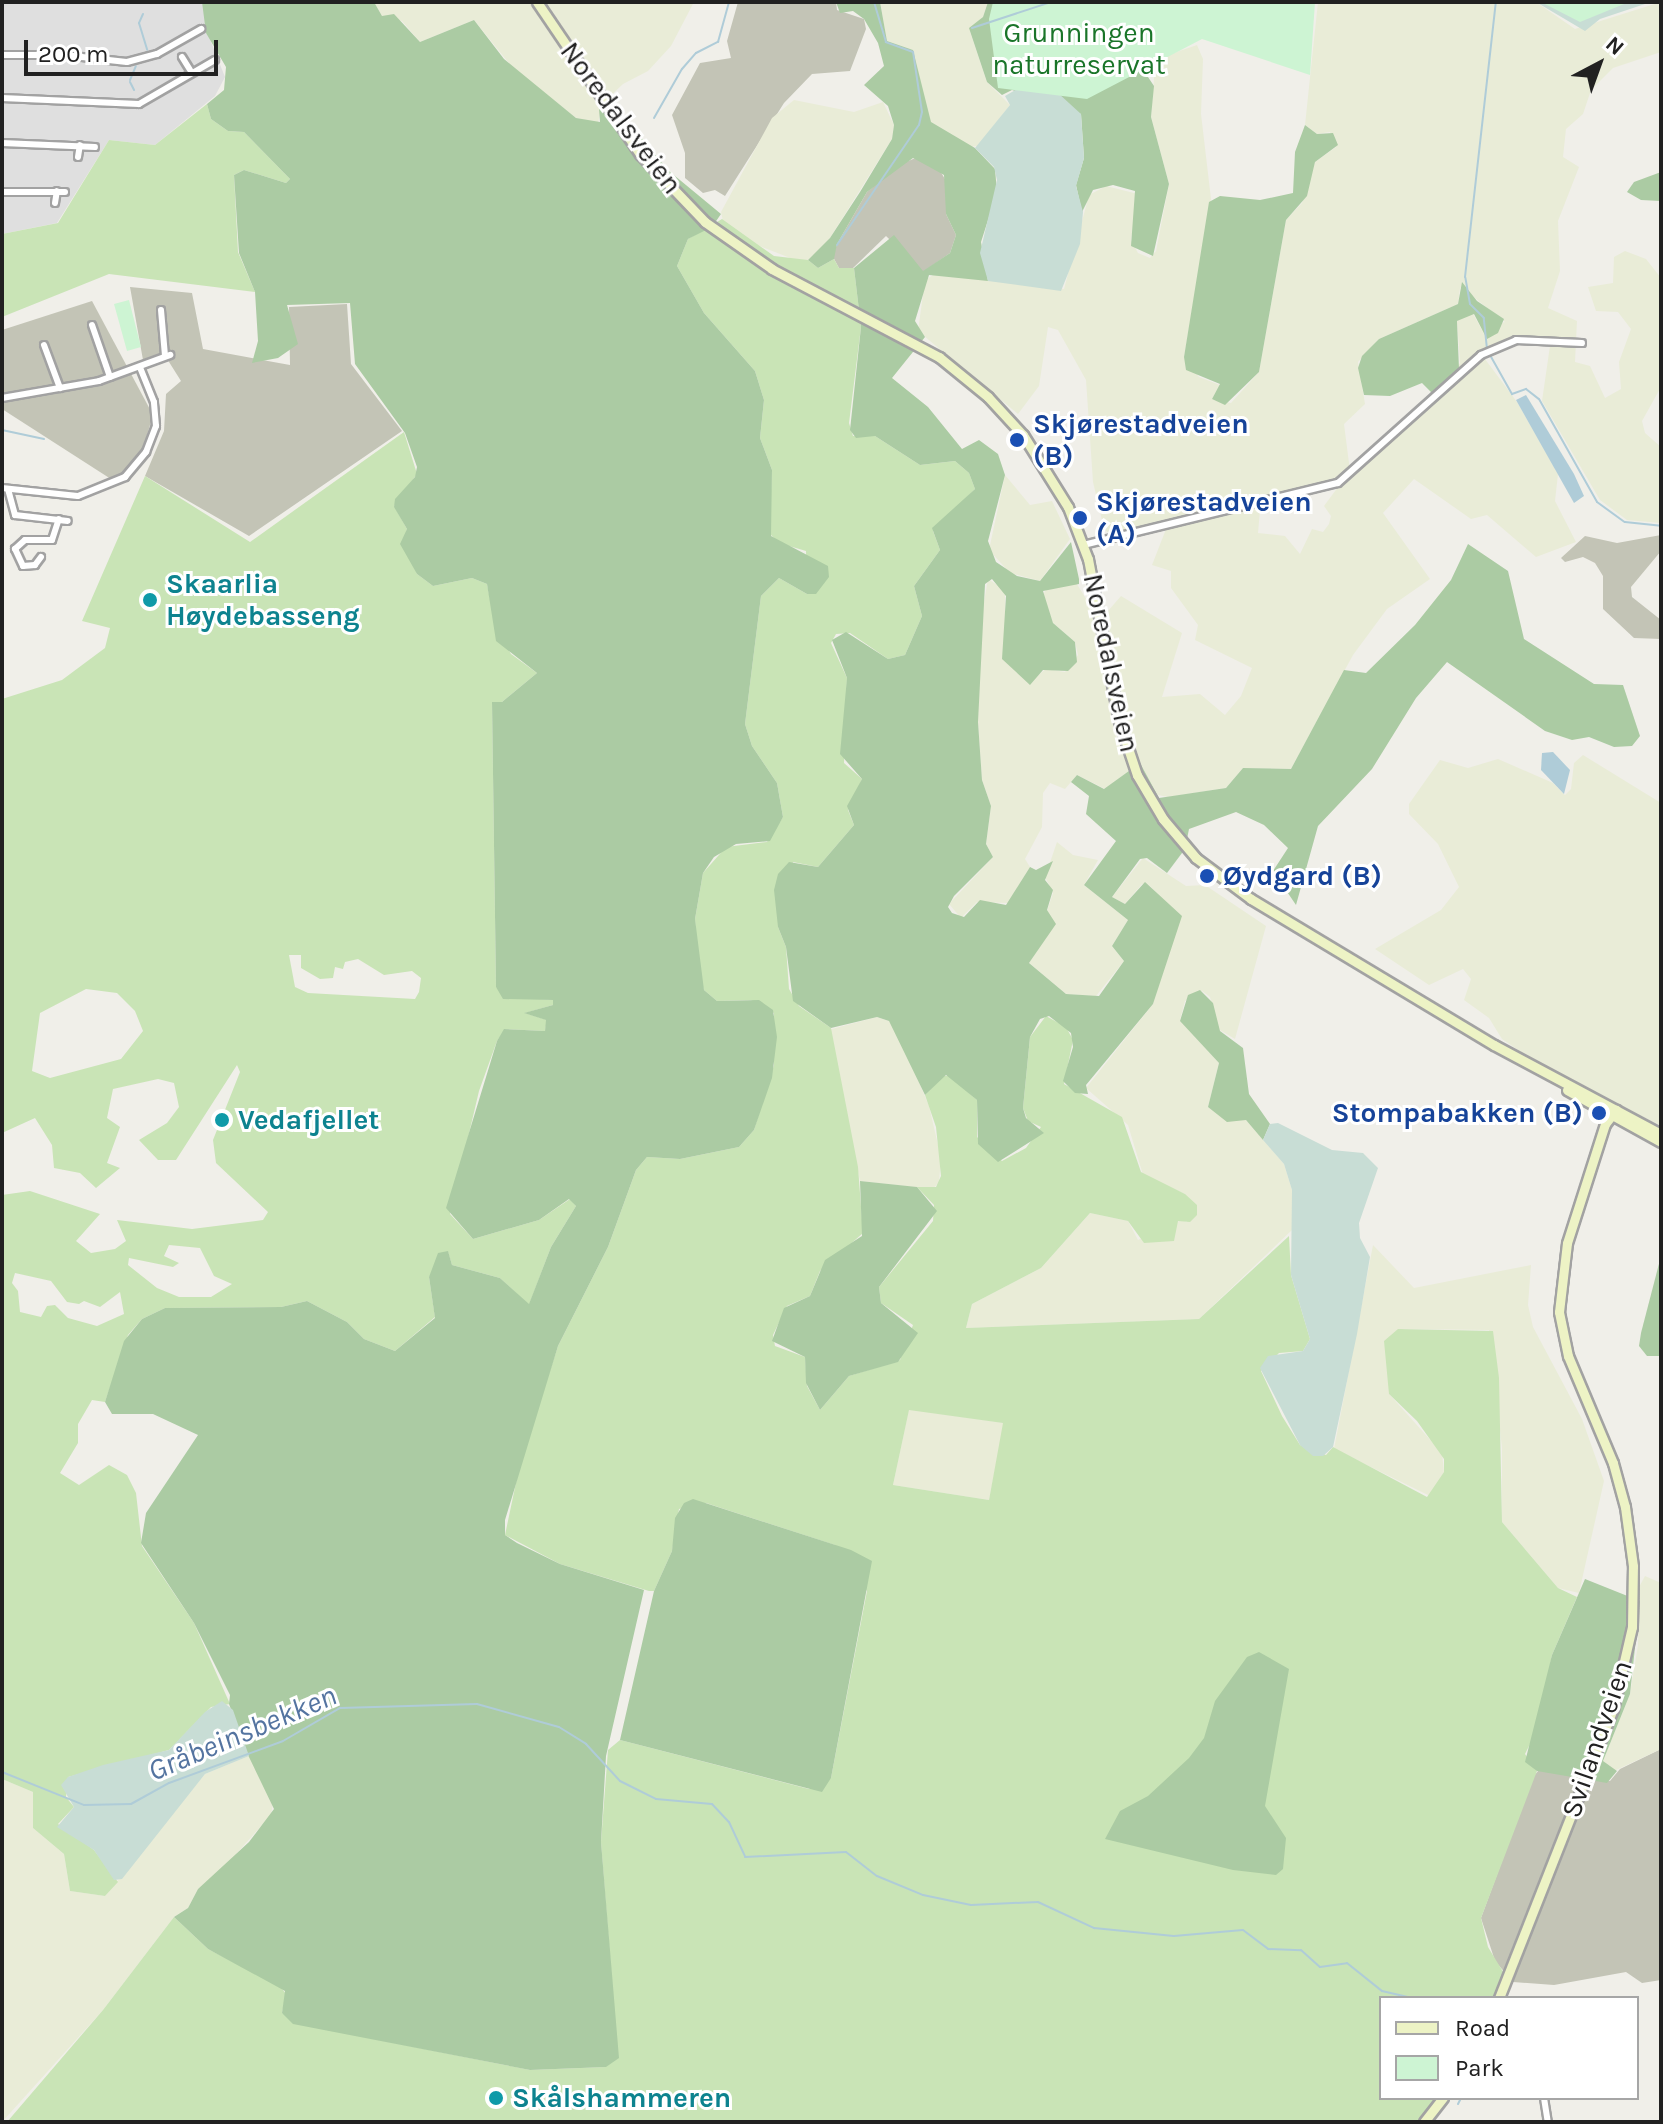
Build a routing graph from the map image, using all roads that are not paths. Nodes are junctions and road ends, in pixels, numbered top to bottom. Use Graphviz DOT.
graph roads {
  1 [pos="537,2"];
  2 [pos="201,29"];
  3 [pos="2,55"];
  4 [pos="182,57"];
  5 [pos="215,60"];
  6 [pos="190,70"];
  7 [pos="2,98"];
  8 [pos="2,143"];
  9 [pos="80,145"];
  10 [pos="95,147"];
  11 [pos="78,157"];
  12 [pos="2,192"];
  13 [pos="55,203"];
  14 [pos="161,310"];
  15 [pos="92,325"];
  16 [pos="1582,343"];
  17 [pos="44,345"];
  18 [pos="140,367"];
  19 [pos="110,377"];
  20 [pos="60,388"];
  21 [pos="2,398"];
  22 [pos="5,489"];
  23 [pos="59,519"];
  24 [pos="68,521"];
  25 [pos="1083,545"];
  26 [pos="41,557"];
  27 [pos="1614,1115"];
  28 [pos="1661,1134"];
  29 [pos="1661,1142"];
  30 [pos="1500,1996"];
  31 [pos="1441,2100"];
  32 [pos="1544,2100"];
  33 [pos="1424,2122"];
  34 [pos="1548,2122"];
  1 -- 25 [label="main road, Noredalsveien"];
  2 -- 3 [label="street"];
  4 -- 6 [label="street"];
  5 -- 6 [label="street"];
  6 -- 7 [label="street"];
  8 -- 9 [label="street"];
  9 -- 10 [label="street"];
  9 -- 11 [label="street"];
  12 -- 13 [label="street"];
  14 -- 18 [label="street"];
  15 -- 19 [label="street"];
  16 -- 25 [label="street"];
  17 -- 20 [label="street"];
  18 -- 19 [label="street"];
  18 -- 22 [label="street"];
  19 -- 20 [label="street"];
  20 -- 21 [label="street"];
  22 -- 23 [label="street"];
  23 -- 24 [label="street"];
  23 -- 26 [label="street"];
  25 -- 27 [label="main road, Noredalsveien"];
  27 -- 28 [label="main road, Noredalsveien"];
  27 -- 29 [label="main road, Noredalsveien"];
  27 -- 30 [label="main road, Svilandveien"];
  31 -- 33 [label="main road"];
  32 -- 34 [label="street"];
}
